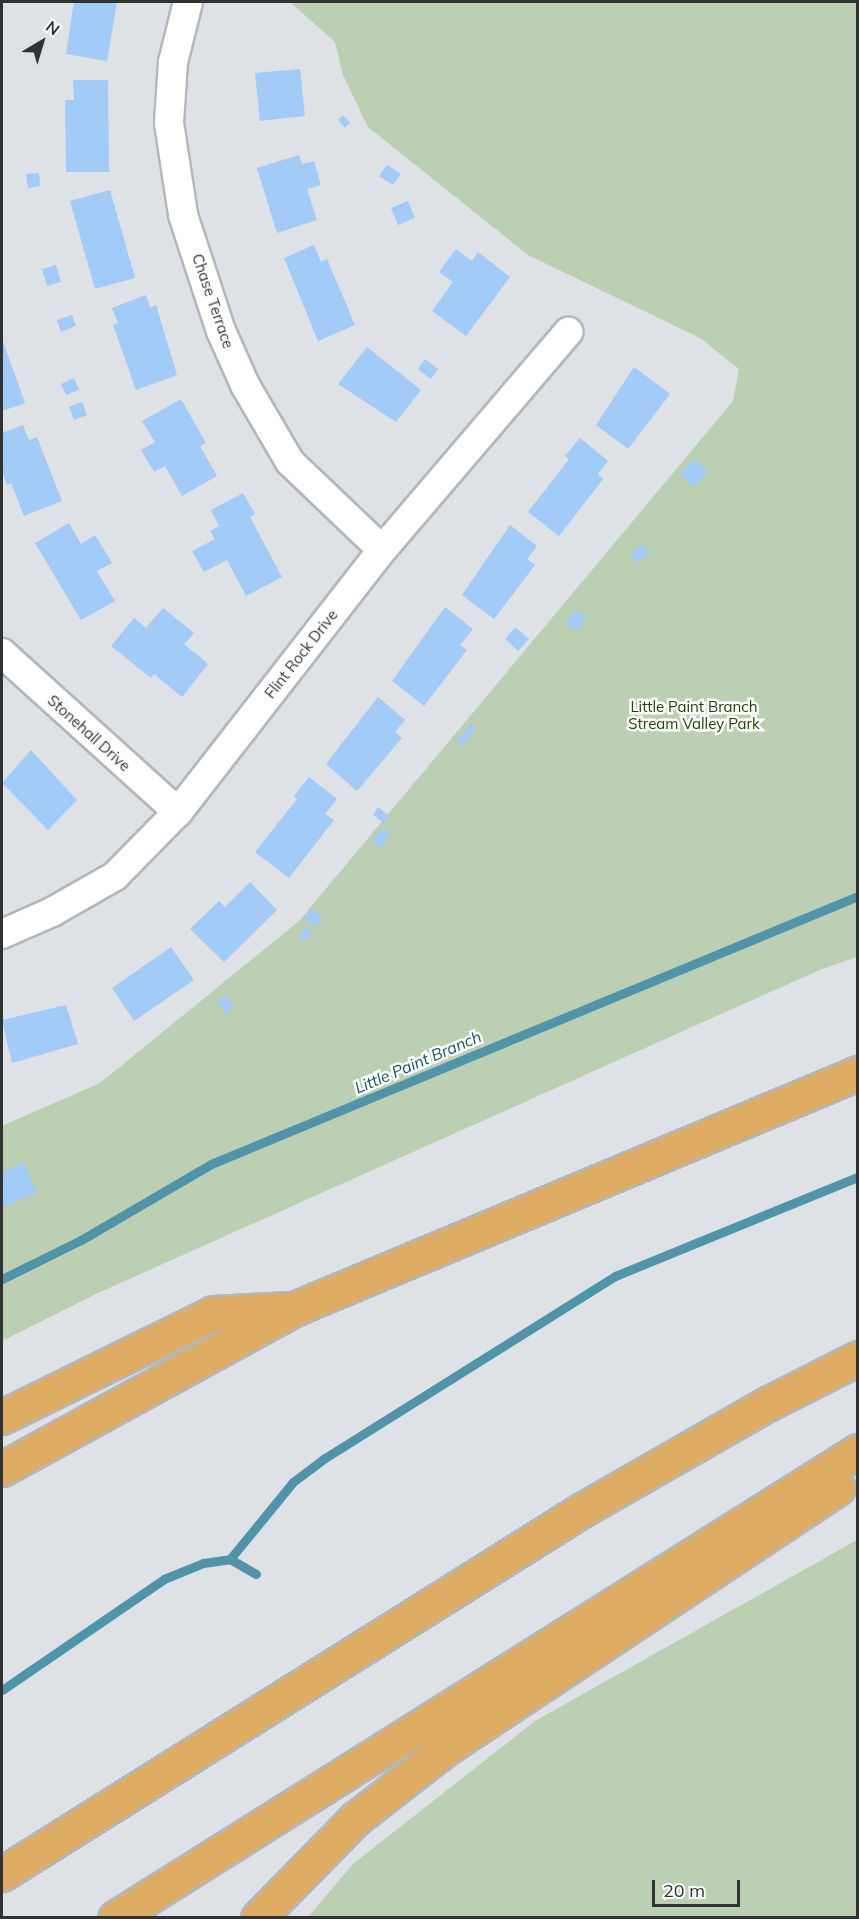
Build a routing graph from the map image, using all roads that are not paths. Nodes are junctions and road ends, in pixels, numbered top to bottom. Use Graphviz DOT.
graph roads {
  1 [pos="188,2"];
  2 [pos="568,332"];
  3 [pos="382,550"];
  4 [pos="2,653"];
  5 [pos="178,812"];
  6 [pos="2,934"];
  7 [pos="858,1073"];
  8 [pos="294,1309"];
  9 [pos="858,1358"];
  10 [pos="2,1417"];
  11 [pos="858,1452"];
  12 [pos="2,1469"];
  13 [pos="858,1476"];
  14 [pos="2,1874"];
  15 [pos="115,1917"];
  16 [pos="258,1917"];
  1 -- 3 [label="street, Chase Terrace"];
  2 -- 3 [label="street, Flint Rock Drive"];
  3 -- 5 [label="street, Flint Rock Drive"];
  4 -- 5 [label="street, Stonehall Drive"];
  5 -- 6 [label="street, Flint Rock Drive"];
  7 -- 8 [label="highway"];
  8 -- 10 [label="highway"];
  8 -- 12 [label="highway"];
  9 -- 14 [label="highway"];
  11 -- 15 [label="highway"];
  13 -- 16 [label="highway"];
}
